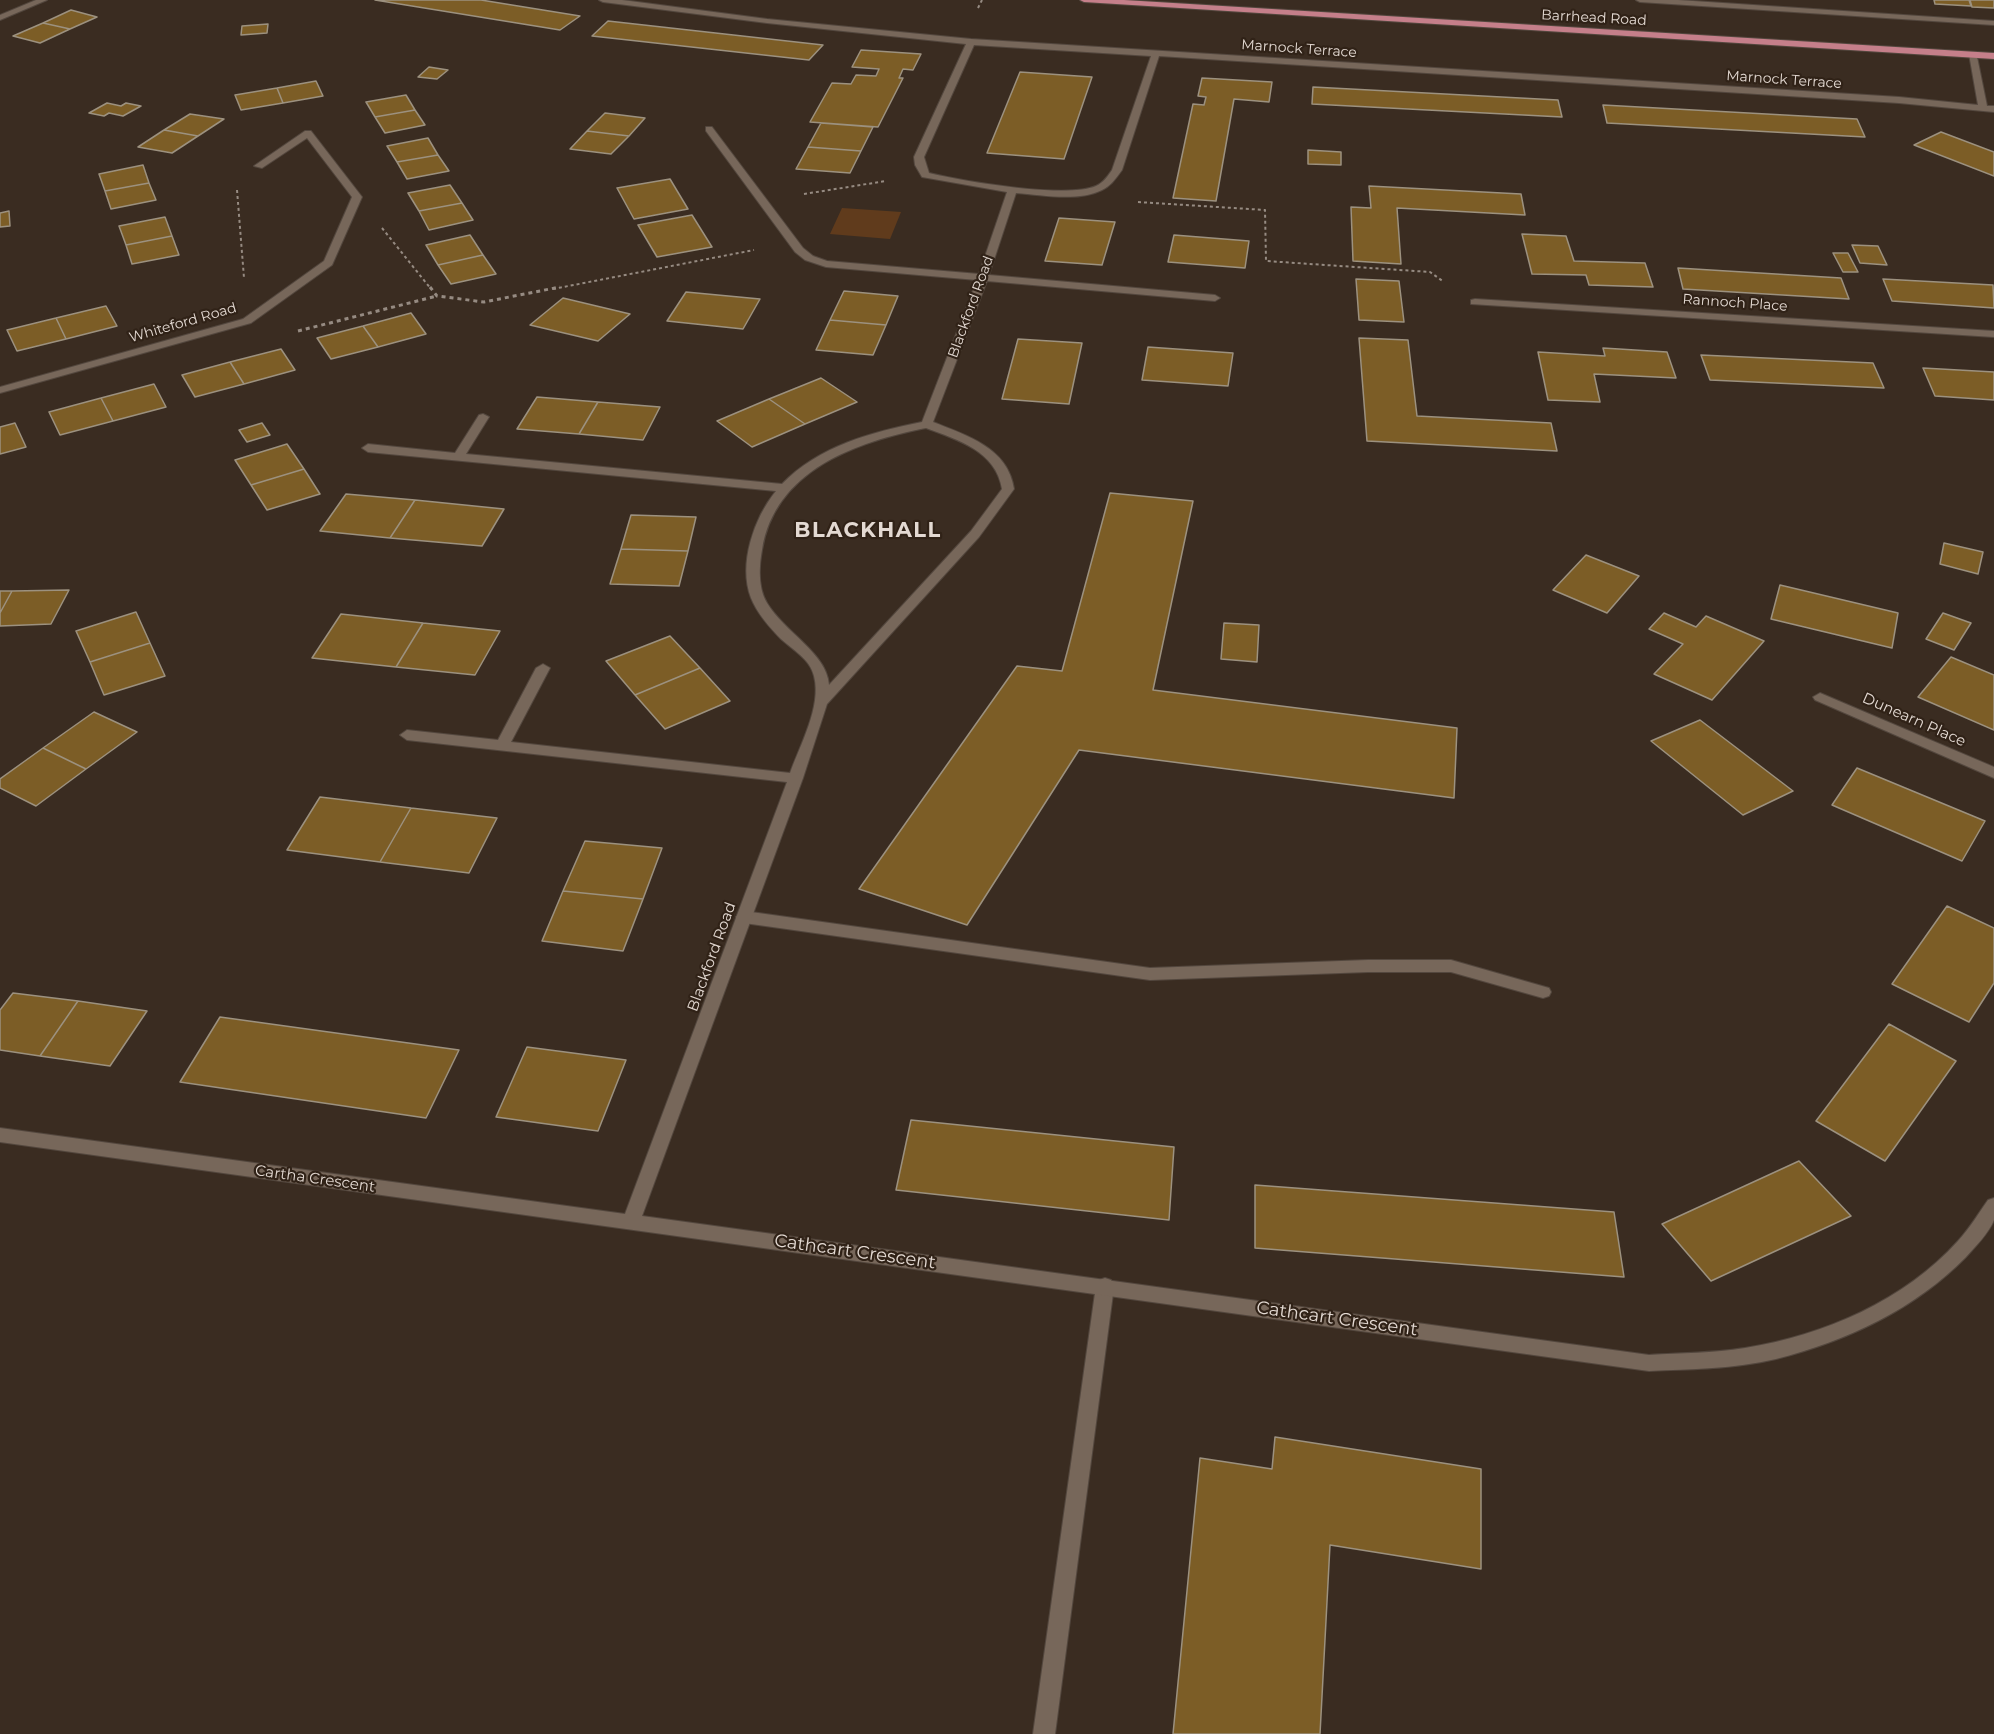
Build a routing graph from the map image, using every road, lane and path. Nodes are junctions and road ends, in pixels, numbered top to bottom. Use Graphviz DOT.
graph roads {
  1 [pos="43,0"];
  2 [pos="603,0"];
  3 [pos="1084,0"];
  4 [pos="1640,0"];
  5 [pos="1659,1"];
  6 [pos="0,18"];
  7 [pos="1994,23"];
  8 [pos="971,42"];
  9 [pos="1156,54"];
  10 [pos="1973,54"];
  11 [pos="1994,57"];
  12 [pos="1983,107"];
  13 [pos="1994,109"];
  14 [pos="709,129"];
  15 [pos="259,166"];
  16 [pos="925,174"];
  17 [pos="1013,189"];
  18 [pos="1096,189"];
  19 [pos="357,197"];
  20 [pos="762,201"];
  21 [pos="793,243"];
  22 [pos="983,278"];
  23 [pos="437,296"];
  24 [pos="1215,298"];
  25 [pos="1475,302"];
  26 [pos="247,321"];
  27 [pos="293,333"];
  28 [pos="1994,334"];
  29 [pos="0,390"];
  30 [pos="483,417"];
  31 [pos="927,424"];
  32 [pos="368,448"];
  33 [pos="458,457"];
  34 [pos="784,488"];
  35 [pos="543,668"];
  36 [pos="1820,697"];
  37 [pos="821,702"];
  38 [pos="407,735"];
  39 [pos="502,746"];
  40 [pos="1994,773"];
  41 [pos="796,778"];
  42 [pos="744,917"];
  43 [pos="1544,992"];
  44 [pos="0,1135"];
  45 [pos="1994,1205"];
  46 [pos="631,1222"];
  47 [pos="1105,1286"];
  48 [pos="1044,1734"];
  1 -- 6 [label="street"];
  2 -- 8 [label="street, Marnock Terrace"];
  3 -- 10 [label="main road, Barrhead Road"];
  4 -- 5 [label="street"];
  5 -- 7 [label="street"];
  8 -- 9 [label="street, Marnock Terrace"];
  8 -- 16 [label="street"];
  9 -- 12 [label="street, Marnock Terrace"];
  9 -- 18 [label="street"];
  10 -- 11 [label="main road, Barrhead Road"];
  10 -- 12 [label="street"];
  12 -- 13 [label="street, Marnock Terrace"];
  14 -- 20 [label="street"];
  15 -- 19 [label="street"];
  15 -- 26 [label="path"];
  16 -- 17 [label="street"];
  16 -- 20 [label="path"];
  17 -- 18 [label="street"];
  17 -- 22 [label="street, Blackford Road"];
  18 -- 25 [label="path"];
  19 -- 23 [label="path"];
  19 -- 26 [label="street, Whiteford Road"];
  20 -- 21 [label="street"];
  21 -- 22 [label="street"];
  21 -- 23 [label="path"];
  22 -- 24 [label="street"];
  22 -- 31 [label="street, Blackford Road"];
  23 -- 27 [label="path"];
  25 -- 28 [label="street, Rannoch Place"];
  26 -- 29 [label="street, Whiteford Road"];
  30 -- 33 [label="street"];
  31 -- 34 [label="street, Blackford Road"];
  31 -- 37 [label="street, Blackford Road"];
  32 -- 33 [label="street"];
  33 -- 34 [label="street"];
  34 -- 37 [label="street, Blackford Road"];
  35 -- 39 [label="street"];
  36 -- 40 [label="street, Dunearn Place"];
  37 -- 41 [label="street, Blackford Road"];
  38 -- 39 [label="street"];
  39 -- 41 [label="street"];
  41 -- 42 [label="street, Blackford Road"];
  42 -- 43 [label="street"];
  42 -- 46 [label="street, Blackford Road"];
  44 -- 46 [label="street, Cartha Crescent"];
  45 -- 47 [label="street, Cathcart Crescent"];
  46 -- 47 [label="street, Cathcart Crescent"];
  47 -- 48 [label="street"];
}
